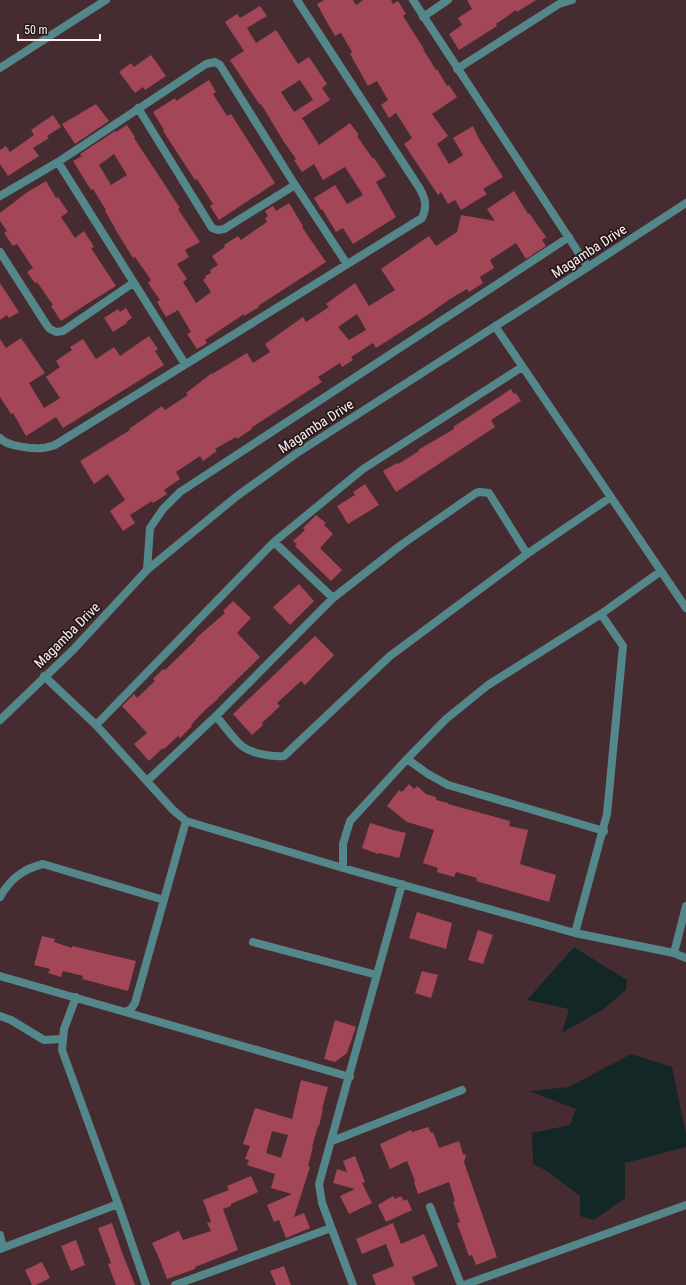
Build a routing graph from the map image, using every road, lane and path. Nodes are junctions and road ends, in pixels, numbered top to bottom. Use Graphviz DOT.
graph roads {
  1 [pos="106,0"];
  2 [pos="297,0"];
  3 [pos="413,0"];
  4 [pos="448,0"];
  5 [pos="572,0"];
  6 [pos="423,17"];
  7 [pos="0,68"];
  8 [pos="457,69"];
  9 [pos="138,108"];
  10 [pos="58,162"];
  11 [pos="295,185"];
  12 [pos="0,196"];
  13 [pos="686,203"];
  14 [pos="569,237"];
  15 [pos="0,252"];
  16 [pos="347,264"];
  17 [pos="588,268"];
  18 [pos="133,284"];
  19 [pos="495,326"];
  20 [pos="185,364"];
  21 [pos="522,367"];
  22 [pos="0,438"];
  23 [pos="611,497"];
  24 [pos="274,542"];
  25 [pos="527,554"];
  26 [pos="147,570"];
  27 [pos="661,571"];
  28 [pos="333,598"];
  29 [pos="686,608"];
  30 [pos="601,614"];
  31 [pos="44,676"];
  32 [pos="216,716"];
  33 [pos="0,720"];
  34 [pos="96,725"];
  35 [pos="407,759"];
  36 [pos="147,781"];
  37 [pos="186,821"];
  38 [pos="604,830"];
  39 [pos="343,868"];
  40 [pos="402,884"];
  41 [pos="0,897"];
  42 [pos="164,900"];
  43 [pos="686,906"];
  44 [pos="575,933"];
  45 [pos="253,942"];
  46 [pos="674,954"];
  47 [pos="686,958"];
  48 [pos="377,975"];
  49 [pos="0,976"];
  50 [pos="76,997"];
  51 [pos="125,1012"];
  52 [pos="0,1016"];
  53 [pos="62,1039"];
  54 [pos="350,1077"];
  55 [pos="462,1090"];
  56 [pos="332,1141"];
  57 [pos="118,1204"];
  58 [pos="686,1205"];
  59 [pos="430,1207"];
  60 [pos="331,1228"];
  61 [pos="0,1235"];
  62 [pos="2,1249"];
  63 [pos="146,1285"];
  64 [pos="175,1285"];
  65 [pos="353,1285"];
  66 [pos="463,1285"];
  1 -- 7 [label="street"];
  2 -- 16 [label="street"];
  3 -- 6 [label="street"];
  4 -- 6 [label="street"];
  5 -- 8 [label="street"];
  6 -- 8 [label="street"];
  8 -- 14 [label="street"];
  9 -- 10 [label="street"];
  9 -- 11 [label="street"];
  9 -- 11 [label="street"];
  10 -- 12 [label="street"];
  10 -- 18 [label="street"];
  11 -- 16 [label="street"];
  13 -- 17 [label="street, Magamba Drive"];
  14 -- 17 [label="street"];
  14 -- 26 [label="street"];
  15 -- 18 [label="street"];
  16 -- 20 [label="street"];
  17 -- 19 [label="street, Magamba Drive"];
  18 -- 20 [label="street"];
  19 -- 21 [label="street"];
  19 -- 26 [label="street, Magamba Drive"];
  20 -- 22 [label="street"];
  21 -- 23 [label="street"];
  21 -- 24 [label="street"];
  23 -- 25 [label="street"];
  23 -- 27 [label="street"];
  24 -- 28 [label="street"];
  24 -- 34 [label="street"];
  25 -- 28 [label="street"];
  25 -- 32 [label="street"];
  26 -- 31 [label="street, Magamba Drive"];
  27 -- 29 [label="street"];
  27 -- 30 [label="street"];
  28 -- 32 [label="street"];
  30 -- 35 [label="street"];
  30 -- 38 [label="street"];
  31 -- 33 [label="street, Magamba Drive"];
  31 -- 34 [label="street"];
  32 -- 36 [label="street"];
  34 -- 36 [label="street"];
  35 -- 38 [label="street"];
  35 -- 39 [label="street"];
  36 -- 37 [label="street"];
  37 -- 39 [label="street"];
  37 -- 42 [label="street"];
  38 -- 44 [label="street"];
  39 -- 40 [label="street"];
  40 -- 44 [label="street"];
  40 -- 48 [label="street"];
  41 -- 42 [label="street"];
  42 -- 51 [label="street"];
  43 -- 46 [label="street"];
  44 -- 46 [label="street"];
  45 -- 48 [label="street"];
  46 -- 47 [label="street"];
  48 -- 54 [label="street"];
  49 -- 50 [label="street"];
  50 -- 51 [label="street"];
  50 -- 53 [label="street"];
  51 -- 54 [label="street"];
  52 -- 53 [label="street"];
  53 -- 57 [label="street"];
  54 -- 56 [label="street"];
  55 -- 56 [label="street"];
  56 -- 60 [label="street"];
  57 -- 62 [label="street"];
  57 -- 63 [label="street"];
  58 -- 66 [label="street"];
  59 -- 66 [label="street"];
  60 -- 64 [label="street"];
  60 -- 65 [label="street"];
  61 -- 62 [label="street"];
}
